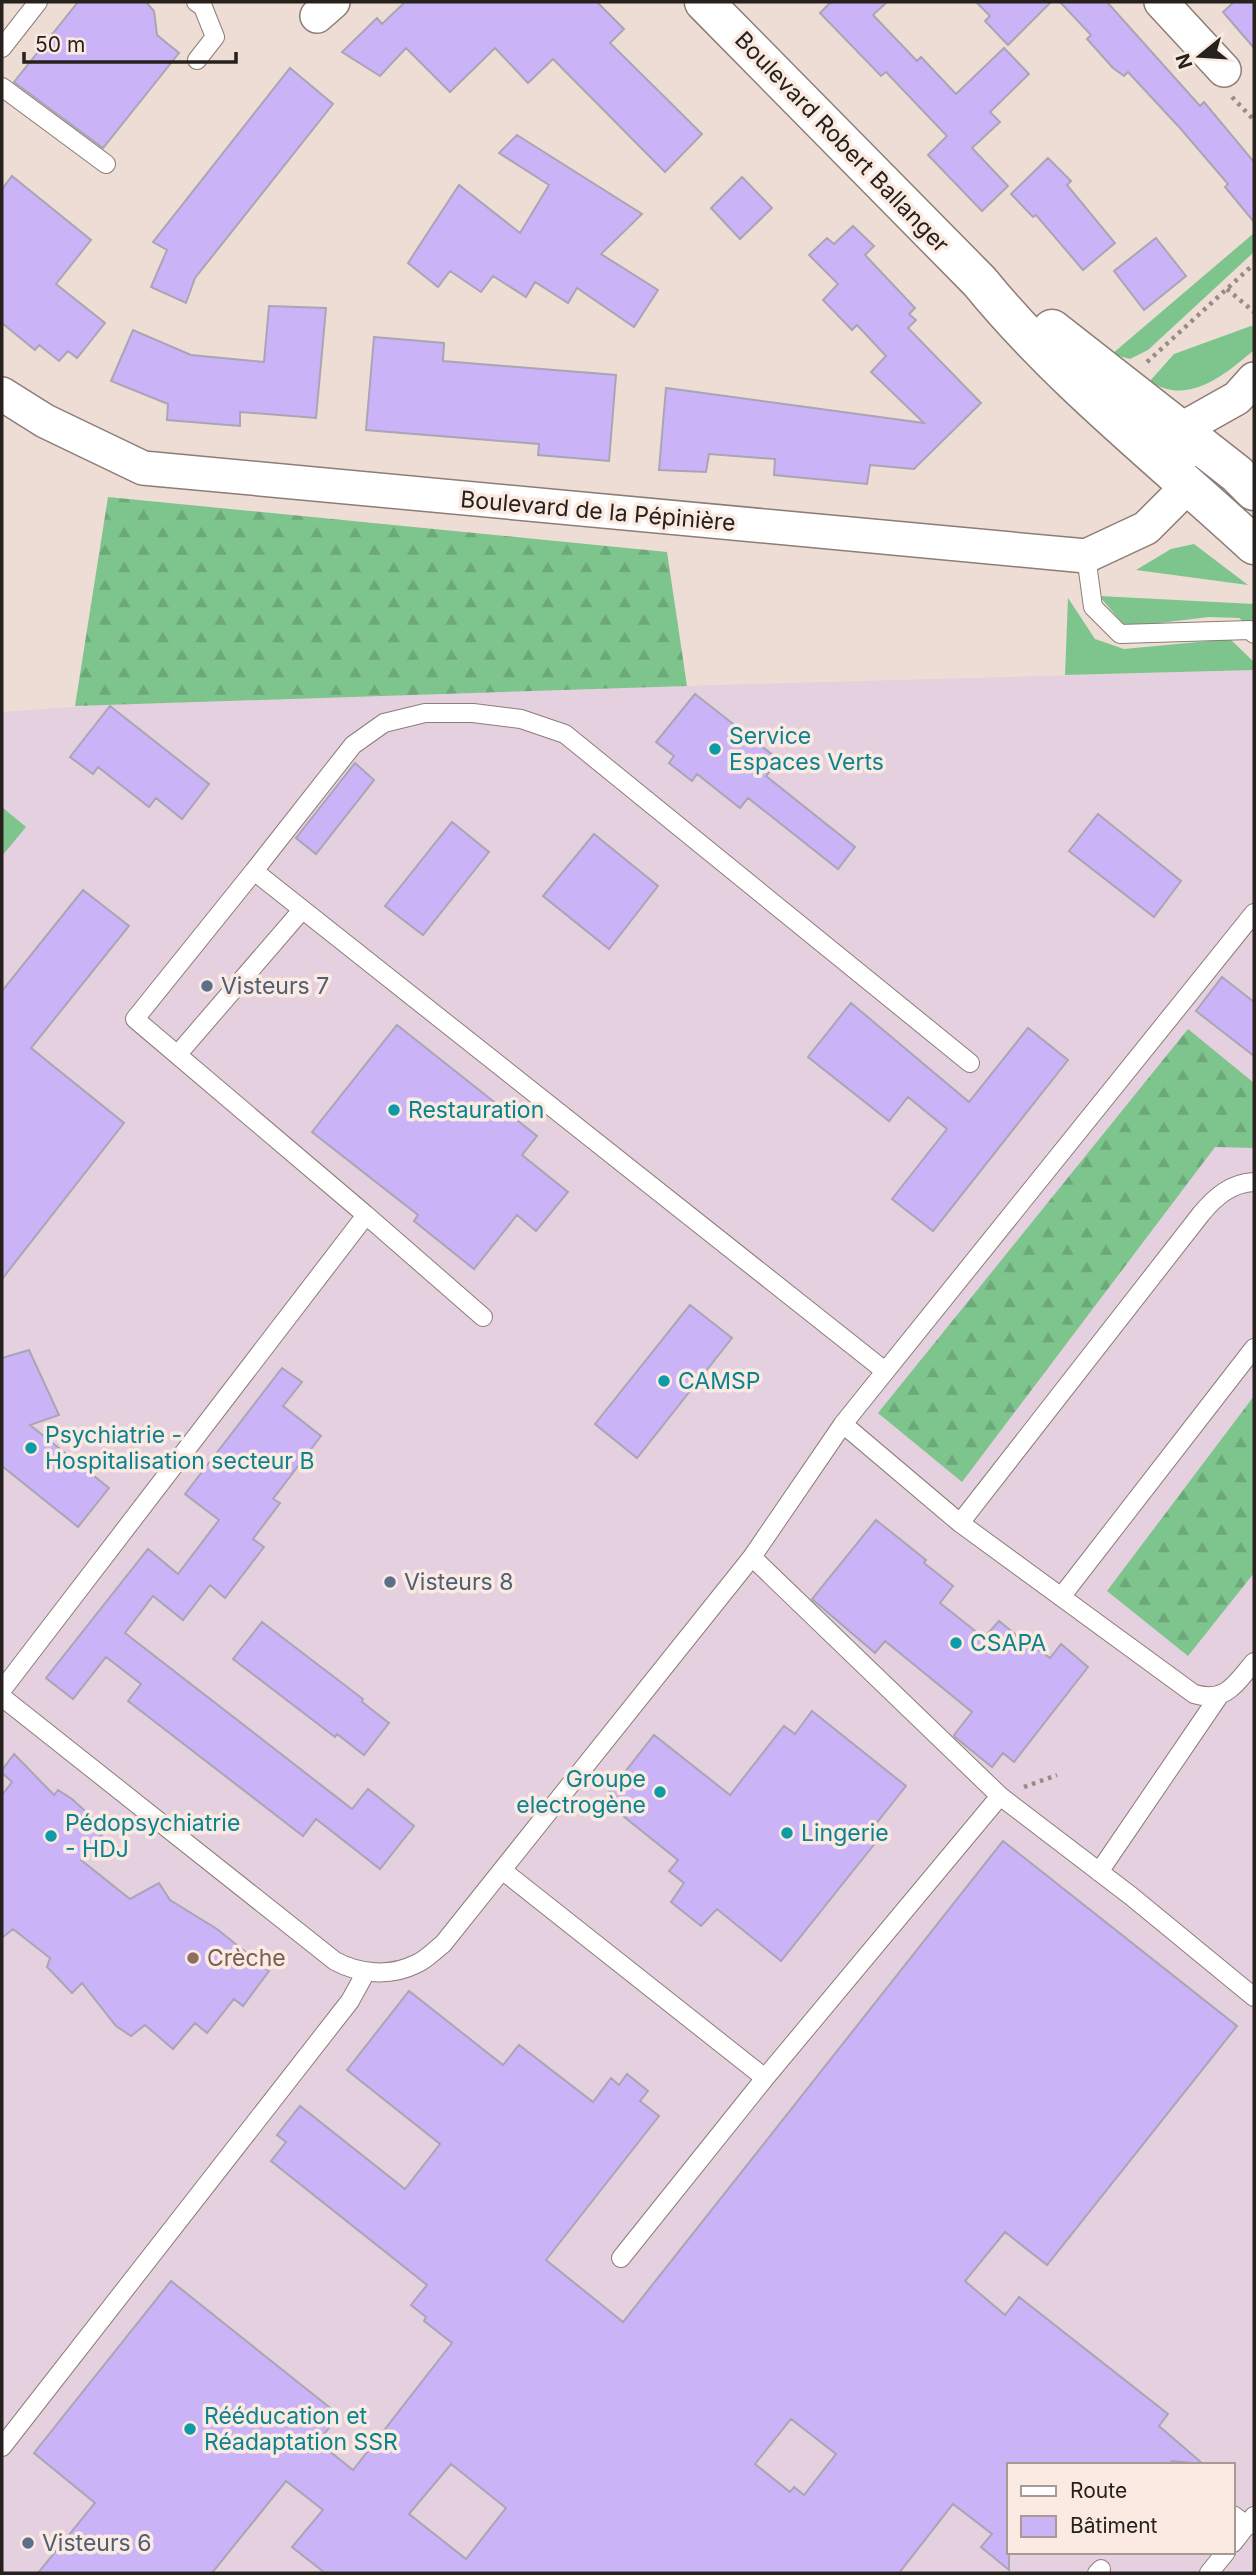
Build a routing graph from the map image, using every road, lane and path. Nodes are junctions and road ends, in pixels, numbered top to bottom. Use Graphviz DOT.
graph roads {
  1 [pos="38,2"];
  2 [pos="196,2"];
  3 [pos="704,2"];
  4 [pos="1161,2"];
  5 [pos="2,48"];
  6 [pos="197,60"];
  7 [pos="1224,70"];
  8 [pos="2,87"];
  9 [pos="106,164"];
  10 [pos="1254,264"];
  11 [pos="980,282"];
  12 [pos="1227,289"];
  13 [pos="1254,312"];
  14 [pos="1254,379"];
  15 [pos="1123,384"];
  16 [pos="2,394"];
  17 [pos="1180,430"];
  18 [pos="1248,475"];
  19 [pos="1189,485"];
  20 [pos="1254,545"];
  21 [pos="1086,556"];
  22 [pos="1254,634"];
  23 [pos="254,871"];
  24 [pos="302,910"];
  25 [pos="1254,914"];
  26 [pos="178,1054"];
  27 [pos="970,1063"];
  28 [pos="1254,1182"];
  29 [pos="366,1215"];
  30 [pos="483,1317"];
  31 [pos="1254,1348"];
  32 [pos="885,1371"];
  33 [pos="843,1424"];
  34 [pos="960,1523"];
  35 [pos="752,1557"];
  36 [pos="1061,1597"];
  37 [pos="1254,1662"];
  38 [pos="2,1690"];
  39 [pos="1219,1696"];
  40 [pos="2,1697"];
  41 [pos="1000,1796"];
  42 [pos="502,1870"];
  43 [pos="1099,1872"];
  44 [pos="366,1972"];
  45 [pos="1254,1997"];
  46 [pos="765,2078"];
  47 [pos="621,2258"];
  48 [pos="2,2447"];
  49 [pos="1245,2519"];
  50 [pos="1235,2539"];
  51 [pos="1224,2554"];
  52 [pos="1209,2573"];
  1 -- 5 [label="lane"];
  2 -- 6 [label="lane"];
  3 -- 11 [label="main road, Boulevard Robert Ballanger"];
  4 -- 7 [label="street"];
  8 -- 9 [label="lane"];
  10 -- 12 [label="path"];
  11 -- 15 [label="main road, Boulevard Robert Ballanger"];
  11 -- 19 [label="main road, Boulevard Robert Ballanger"];
  12 -- 13 [label="path"];
  12 -- 15 [label="path"];
  14 -- 17 [label="street"];
  15 -- 17 [label="main road, Boulevard Robert Ballanger"];
  16 -- 21 [label="street, Boulevard de la Pépinière"];
  17 -- 18 [label="main road, Boulevard Robert Ballanger"];
  17 -- 19 [label="street"];
  18 -- 19 [label="street"];
  19 -- 20 [label="main road, Boulevard Robert Ballanger"];
  19 -- 21 [label="street"];
  21 -- 22 [label="lane"];
  23 -- 24 [label="lane"];
  23 -- 26 [label="lane"];
  23 -- 27 [label="lane"];
  24 -- 26 [label="lane"];
  24 -- 32 [label="lane"];
  25 -- 32 [label="lane"];
  26 -- 29 [label="lane"];
  28 -- 34 [label="lane"];
  29 -- 30 [label="lane"];
  29 -- 38 [label="lane"];
  31 -- 36 [label="lane"];
  32 -- 33 [label="lane"];
  33 -- 34 [label="lane"];
  33 -- 35 [label="lane"];
  34 -- 36 [label="lane"];
  35 -- 41 [label="lane"];
  35 -- 42 [label="lane"];
  36 -- 39 [label="lane"];
  37 -- 39 [label="lane"];
  39 -- 43 [label="lane"];
  40 -- 44 [label="lane"];
  41 -- 43 [label="lane"];
  41 -- 46 [label="lane"];
  42 -- 44 [label="lane"];
  42 -- 46 [label="lane"];
  43 -- 45 [label="lane"];
  44 -- 48 [label="lane"];
  46 -- 47 [label="lane"];
  49 -- 50 [label="lane"];
  51 -- 52 [label="lane"];
}
